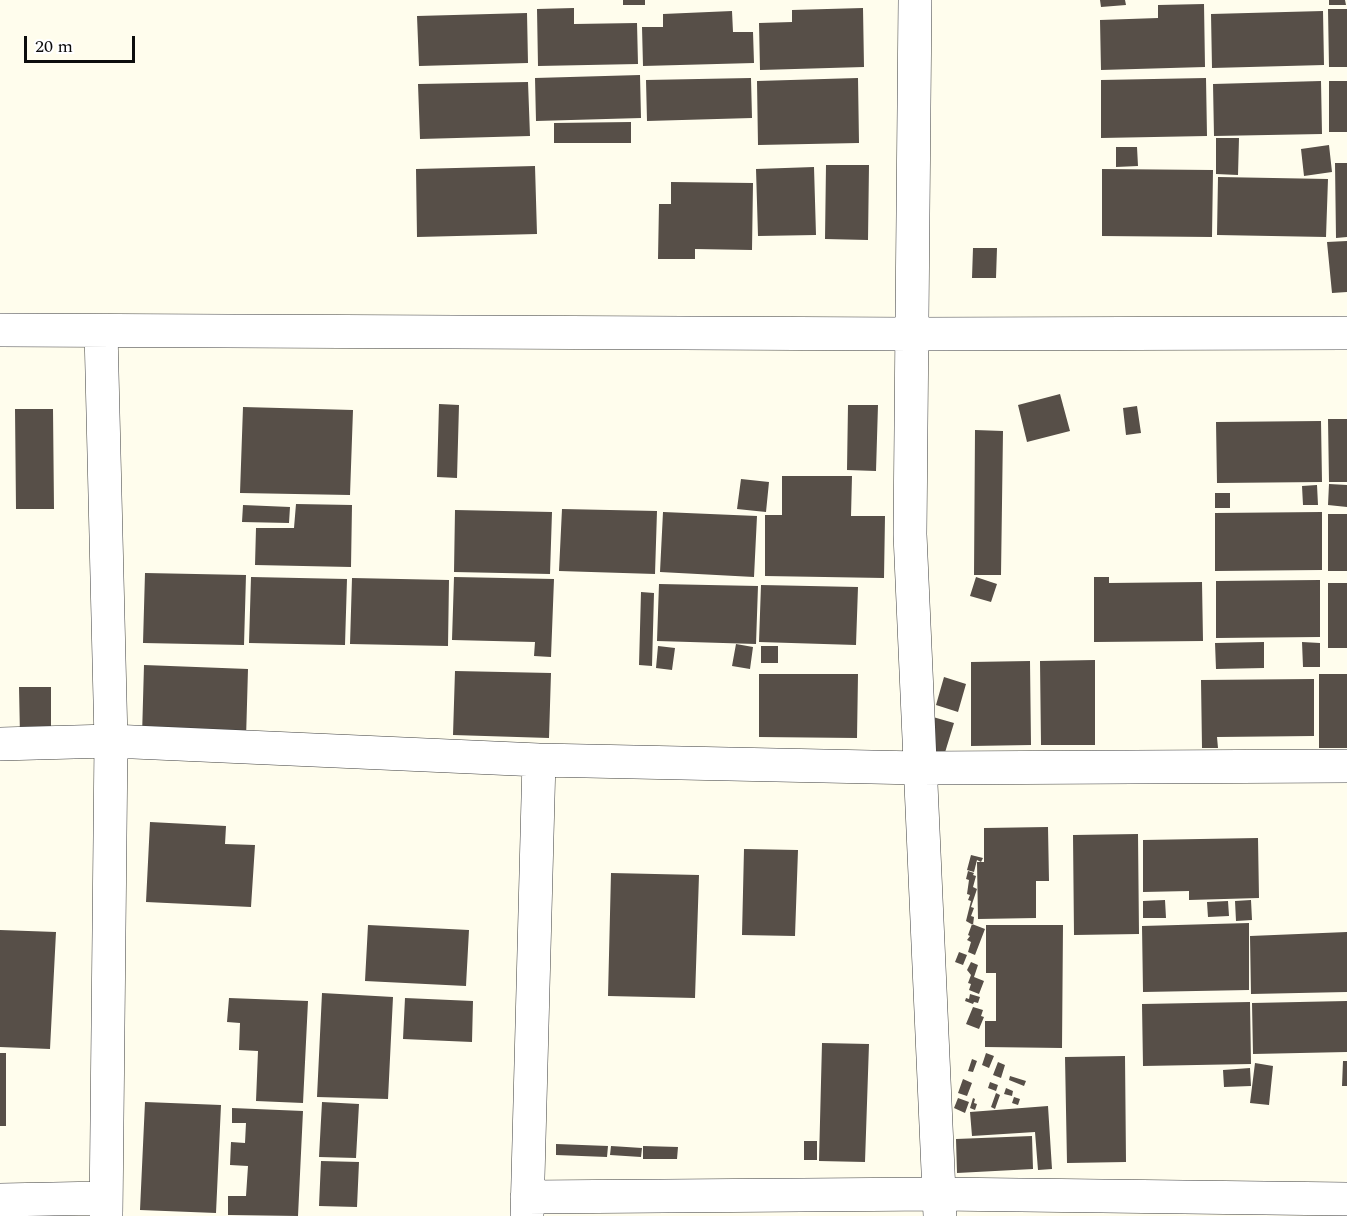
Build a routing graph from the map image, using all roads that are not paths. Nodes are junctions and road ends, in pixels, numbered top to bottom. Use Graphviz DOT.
graph roads {
  1 [pos="915,0"];
  2 [pos="0,330"];
  3 [pos="101,331"];
  4 [pos="1347,333"];
  5 [pos="911,334"];
  6 [pos="111,741"];
  7 [pos="0,744"];
  8 [pos="539,760"];
  9 [pos="1347,766"];
  10 [pos="919,768"];
  11 [pos="1347,1199"];
  12 [pos="0,1200"];
  13 [pos="940,1205"];
  14 [pos="106,1207"];
  15 [pos="527,1207"];
  1 -- 5 [label="street"];
  2 -- 3 [label="street"];
  3 -- 5 [label="street"];
  3 -- 6 [label="street"];
  4 -- 5 [label="street"];
  5 -- 10 [label="street"];
  6 -- 7 [label="street"];
  6 -- 8 [label="street"];
  6 -- 14 [label="street"];
  8 -- 10 [label="street"];
  8 -- 15 [label="street"];
  9 -- 10 [label="street"];
  10 -- 13 [label="street"];
  11 -- 13 [label="street"];
  12 -- 14 [label="street"];
  13 -- 15 [label="street"];
}
